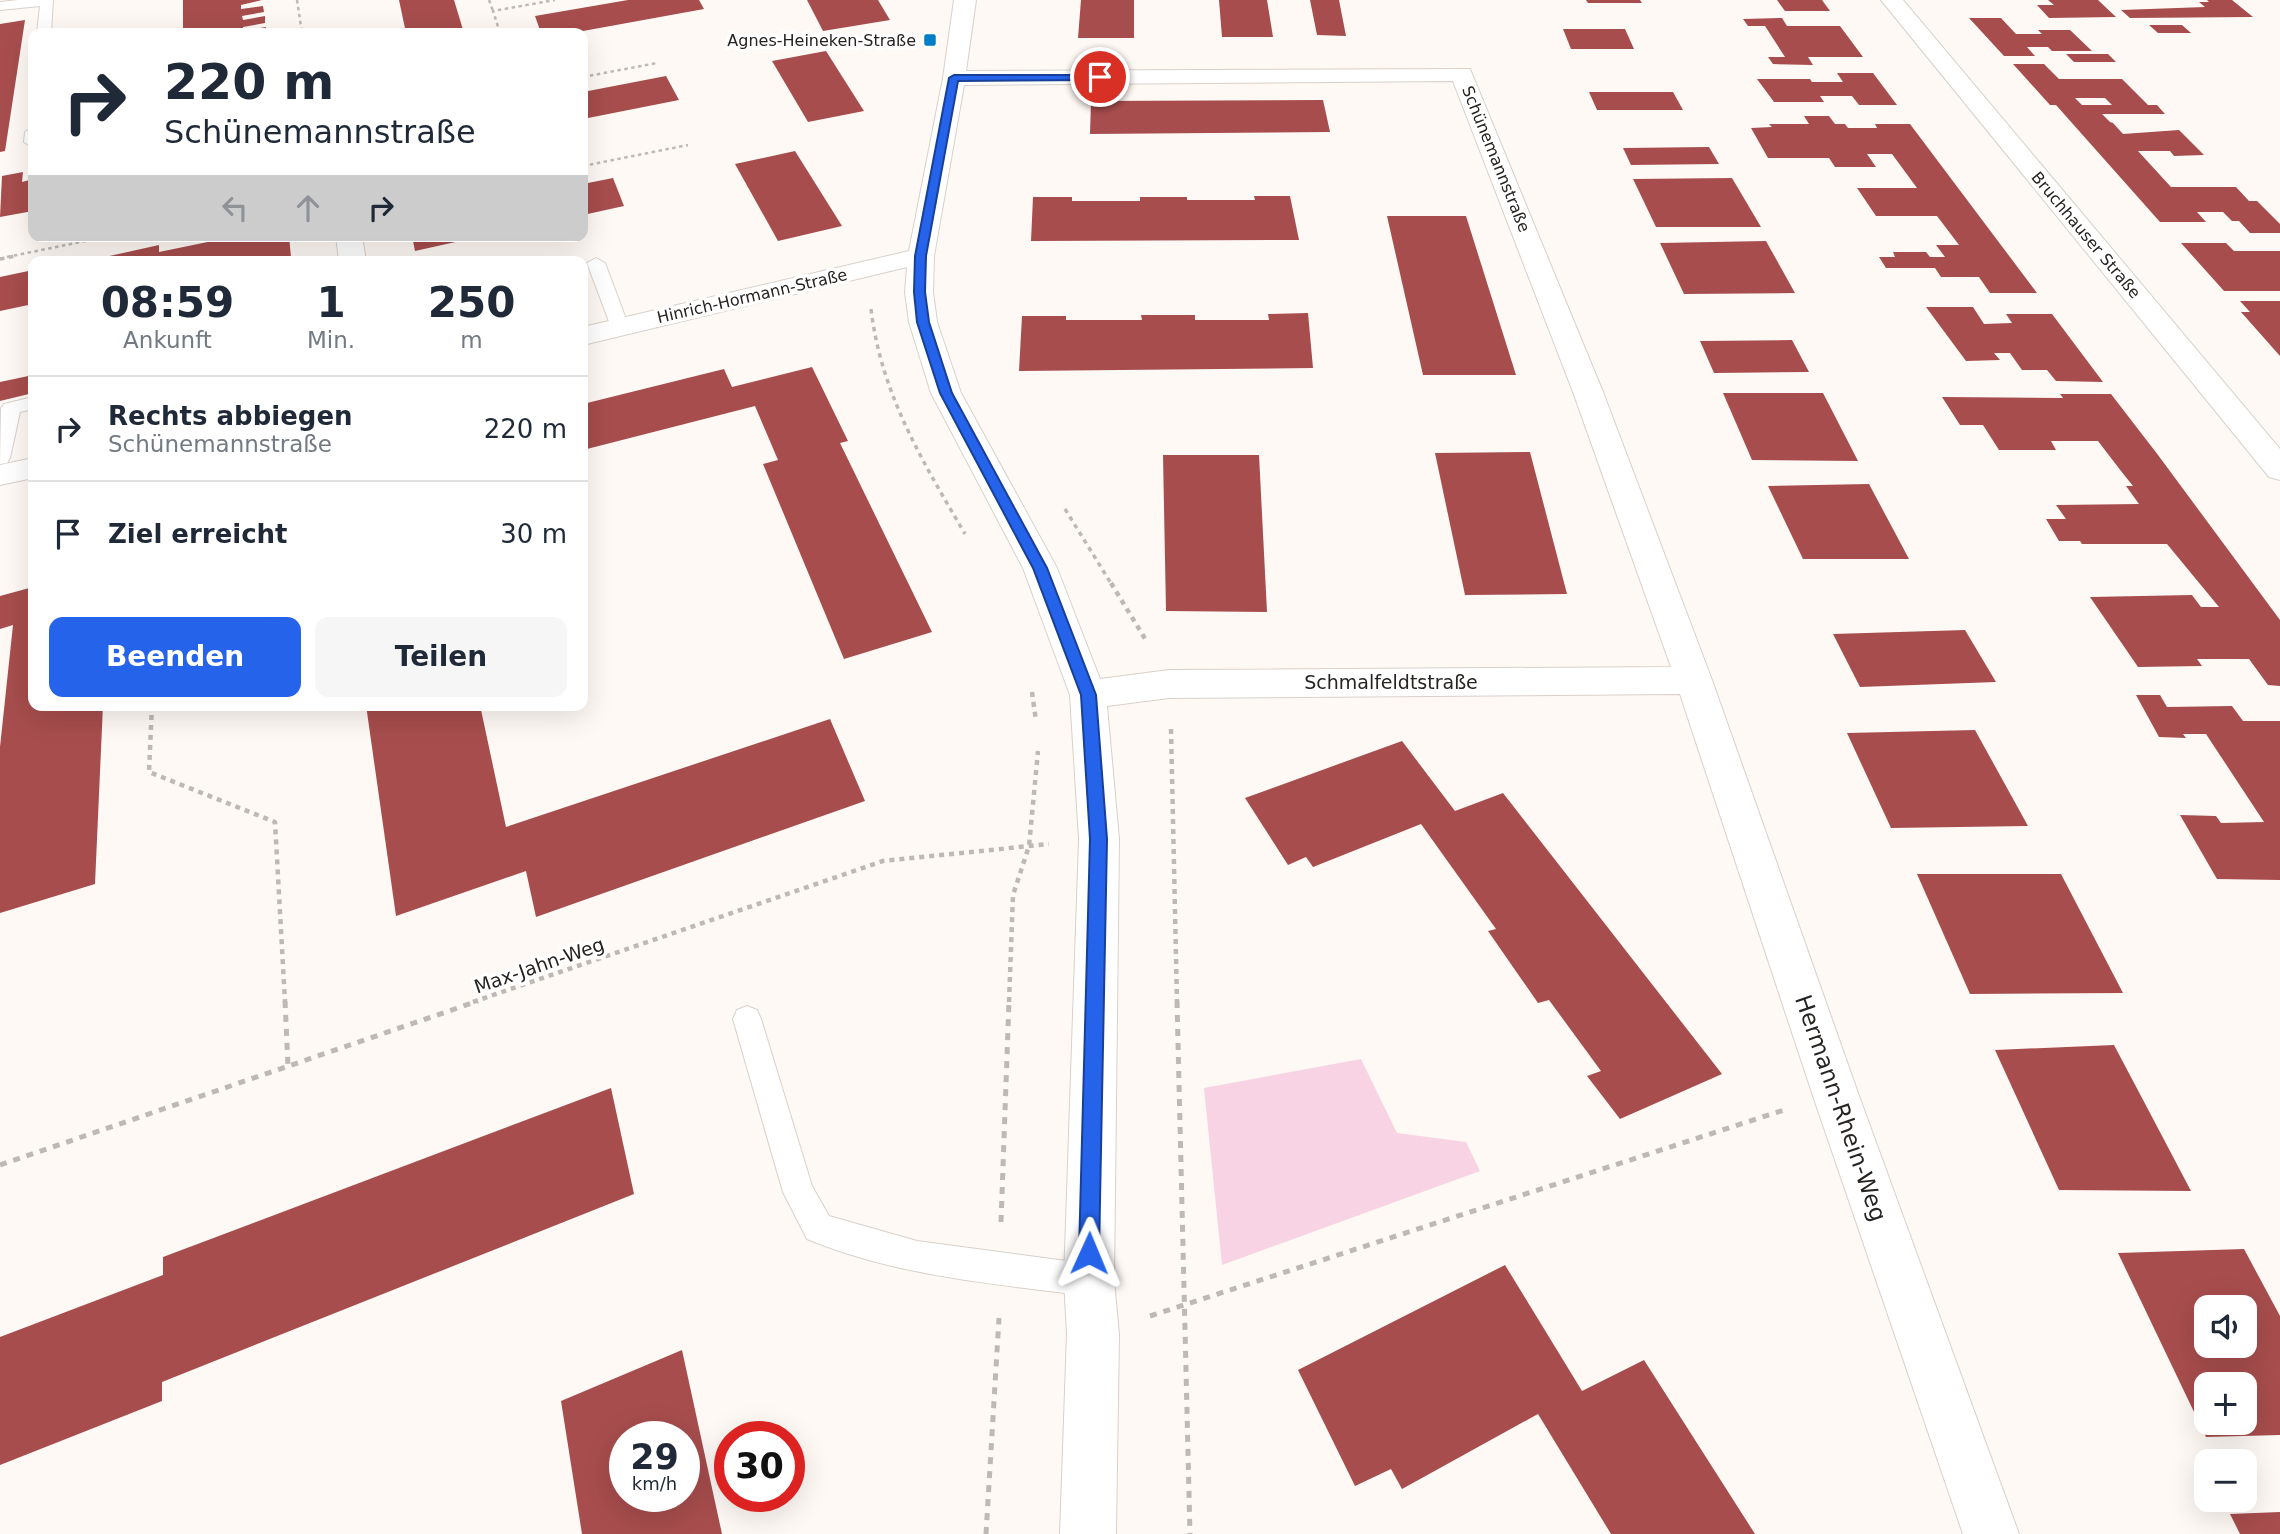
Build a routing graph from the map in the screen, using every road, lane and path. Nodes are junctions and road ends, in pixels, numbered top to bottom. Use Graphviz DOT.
graph roads {
  1 [pos="297,0"];
  2 [pos="489,0"];
  3 [pos="555,0"];
  4 [pos="965,0"];
  5 [pos="1892,0"];
  6 [pos="0,6"];
  7 [pos="493,11"];
  8 [pos="44,28"];
  9 [pos="301,28"];
  10 [pos="498,28"];
  11 [pos="657,63"];
  12 [pos="588,76"];
  13 [pos="954,78"];
  14 [pos="688,145"];
  15 [pos="588,165"];
  16 [pos="80,242"];
  17 [pos="921,256"];
  18 [pos="0,258"];
  19 [pos="596,263"];
  20 [pos="869,269"];
  21 [pos="620,327"];
  22 [pos="588,335"];
  23 [pos="28,404"];
  24 [pos="0,458"];
  25 [pos="28,469"];
  26 [pos="2280,470"];
  27 [pos="0,475"];
  28 [pos="969,541"];
  29 [pos="1694,680"];
  30 [pos="1031,687"];
  31 [pos="1088,695"];
  32 [pos="152,711"];
  33 [pos="1037,727"];
  34 [pos="1039,741"];
  35 [pos="1099,839"];
  36 [pos="1029,846"];
  37 [pos="747,1018"];
  38 [pos="288,1066"];
  39 [pos="1835,1093"];
  40 [pos="0,1165"];
  41 [pos="1002,1268"];
  42 [pos="1089,1280"];
  43 [pos="1093,1334"];
  44 [pos="986,1534"];
  45 [pos="1088,1534"];
  46 [pos="1991,1534"];
  1 -- 9 [label="path"];
  2 -- 7 [label="path"];
  3 -- 7 [label="path"];
  4 -- 13 [label="street"];
  5 -- 26 [label="street, Bruchhauser Straße"];
  6 -- 8 [label="lane"];
  7 -- 10 [label="path"];
  11 -- 12 [label="path"];
  13 -- 17 [label="street"];
  13 -- 29 [label="street, Schünemannstraße"];
  14 -- 15 [label="path"];
  16 -- 18 [label="path"];
  17 -- 20 [label="street, Hinrich-Hormann-Straße"];
  17 -- 31 [label="street"];
  19 -- 21 [label="lane"];
  20 -- 21 [label="street, Hinrich-Hormann-Straße"];
  20 -- 28 [label="path"];
  21 -- 22 [label="street, Hinrich-Hormann-Straße"];
  23 -- 24 [label="lane"];
  25 -- 27 [label="street"];
  29 -- 31 [label="street, Schmalfeldtstraße"];
  29 -- 39 [label="street, Hermann-Rhein-Weg"];
  30 -- 33 [label="path"];
  31 -- 35 [label="street"];
  32 -- 38 [label="path"];
  34 -- 36 [label="path"];
  35 -- 36 [label="path, Max-Jahn-Weg"];
  35 -- 42 [label="street"];
  36 -- 38 [label="path, Max-Jahn-Weg"];
  36 -- 41 [label="path"];
  37 -- 41 [label="lane"];
  38 -- 40 [label="path, Max-Jahn-Weg"];
  39 -- 43 [label="path"];
  39 -- 46 [label="street, Hermann-Rhein-Weg"];
  41 -- 42 [label="lane"];
  41 -- 44 [label="path"];
  42 -- 43 [label="street"];
  43 -- 45 [label="street"];
}
